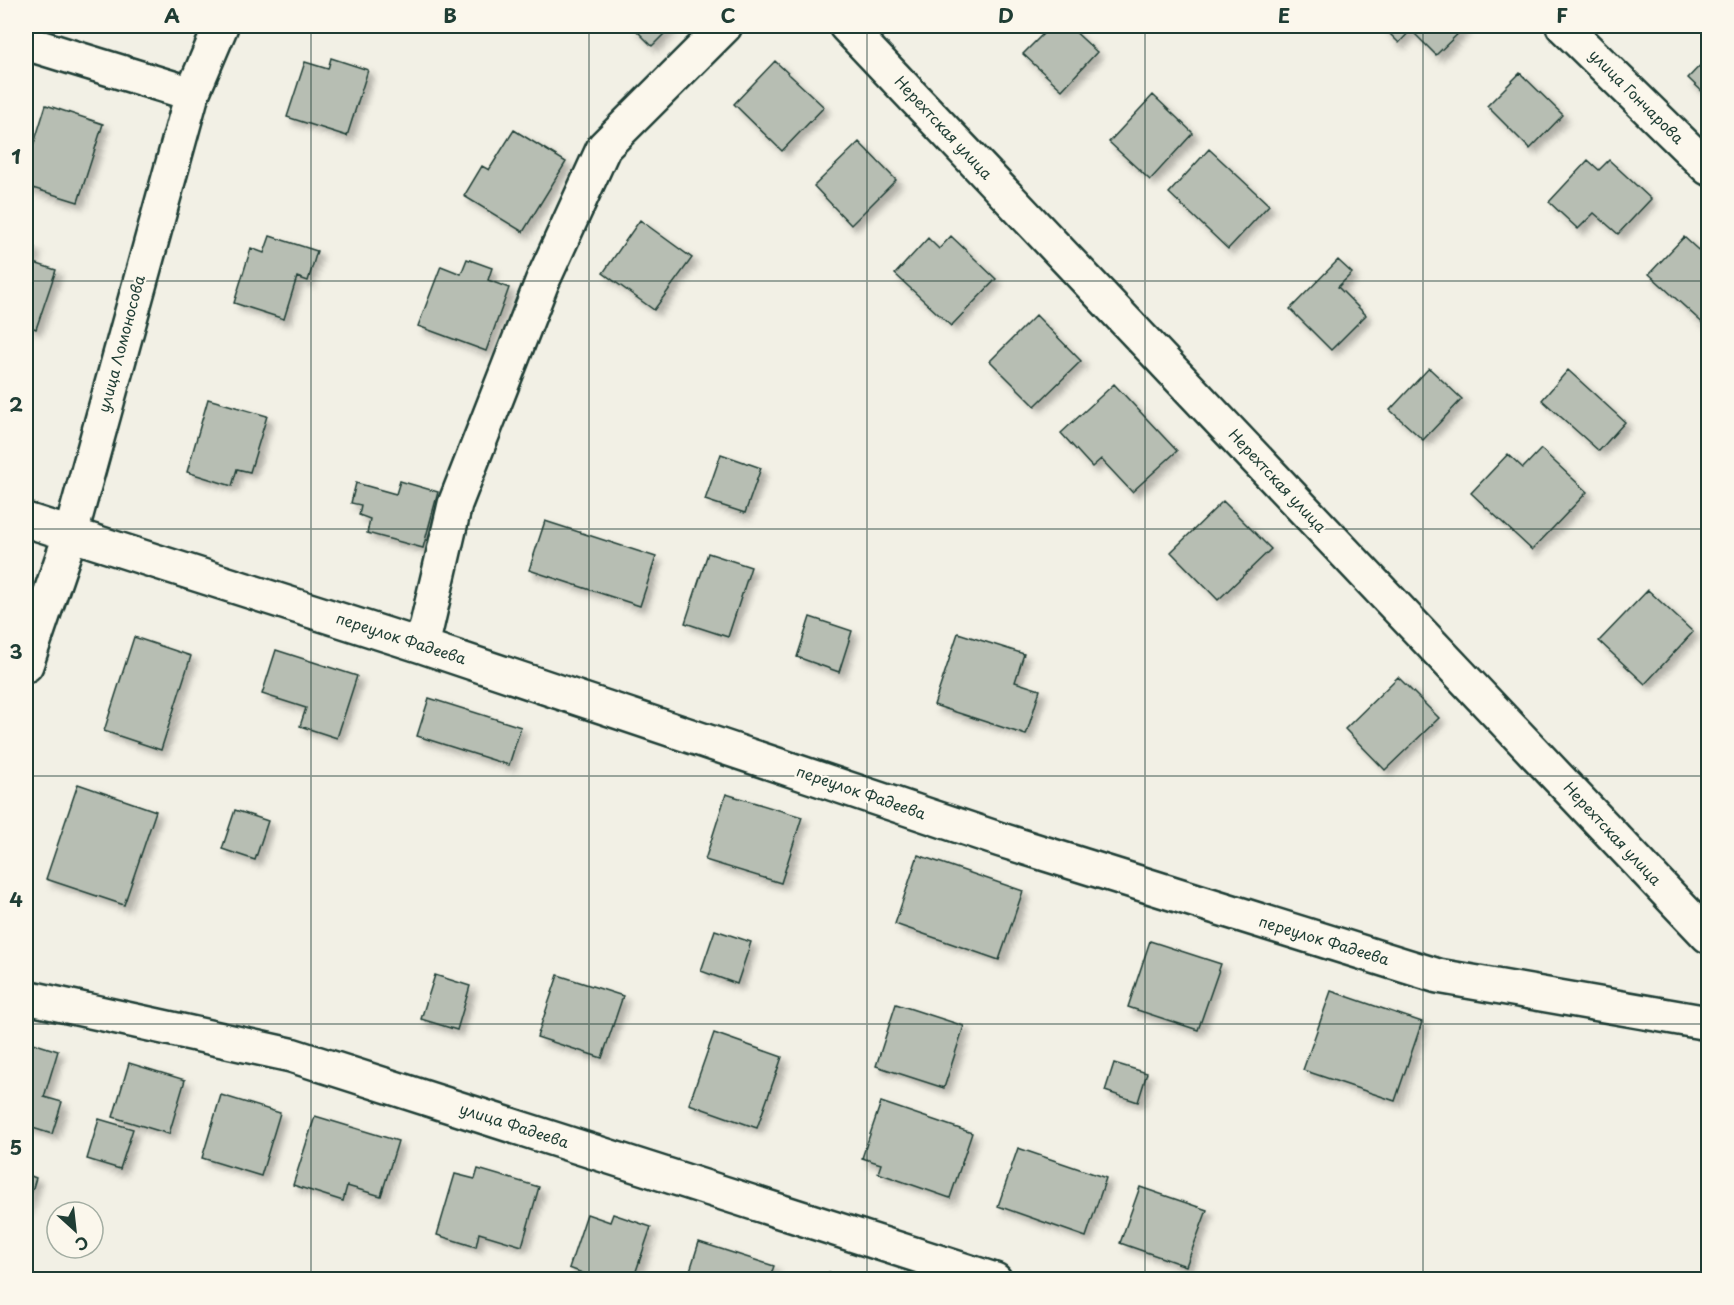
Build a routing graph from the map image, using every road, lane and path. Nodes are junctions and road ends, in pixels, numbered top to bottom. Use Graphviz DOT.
graph roads {
  1 [pos="221,26"];
  2 [pos="725,26"];
  3 [pos="846,26"];
  4 [pos="1563,26"];
  5 [pos="26,43"];
  6 [pos="192,94"];
  7 [pos="1708,168"];
  8 [pos="26,520"];
  9 [pos="71,533"];
  10 [pos="422,645"];
  11 [pos="26,665"];
  12 [pos="1708,936"];
  13 [pos="26,997"];
  14 [pos="1708,1023"];
  15 [pos="995,1280"];
  1 -- 6 [label="street, улица Ломоносова"];
  2 -- 10 [label="street"];
  3 -- 12 [label="street, Нерехтская улица"];
  4 -- 7 [label="street, улица Гончарова"];
  5 -- 6 [label="street"];
  6 -- 9 [label="street, улица Ломоносова"];
  8 -- 9 [label="street, переулок Фадеева"];
  9 -- 10 [label="street, переулок Фадеева"];
  9 -- 11 [label="street, улица Ломоносова"];
  10 -- 14 [label="street, переулок Фадеева"];
  13 -- 15 [label="street, улица Фадеева"];
}
